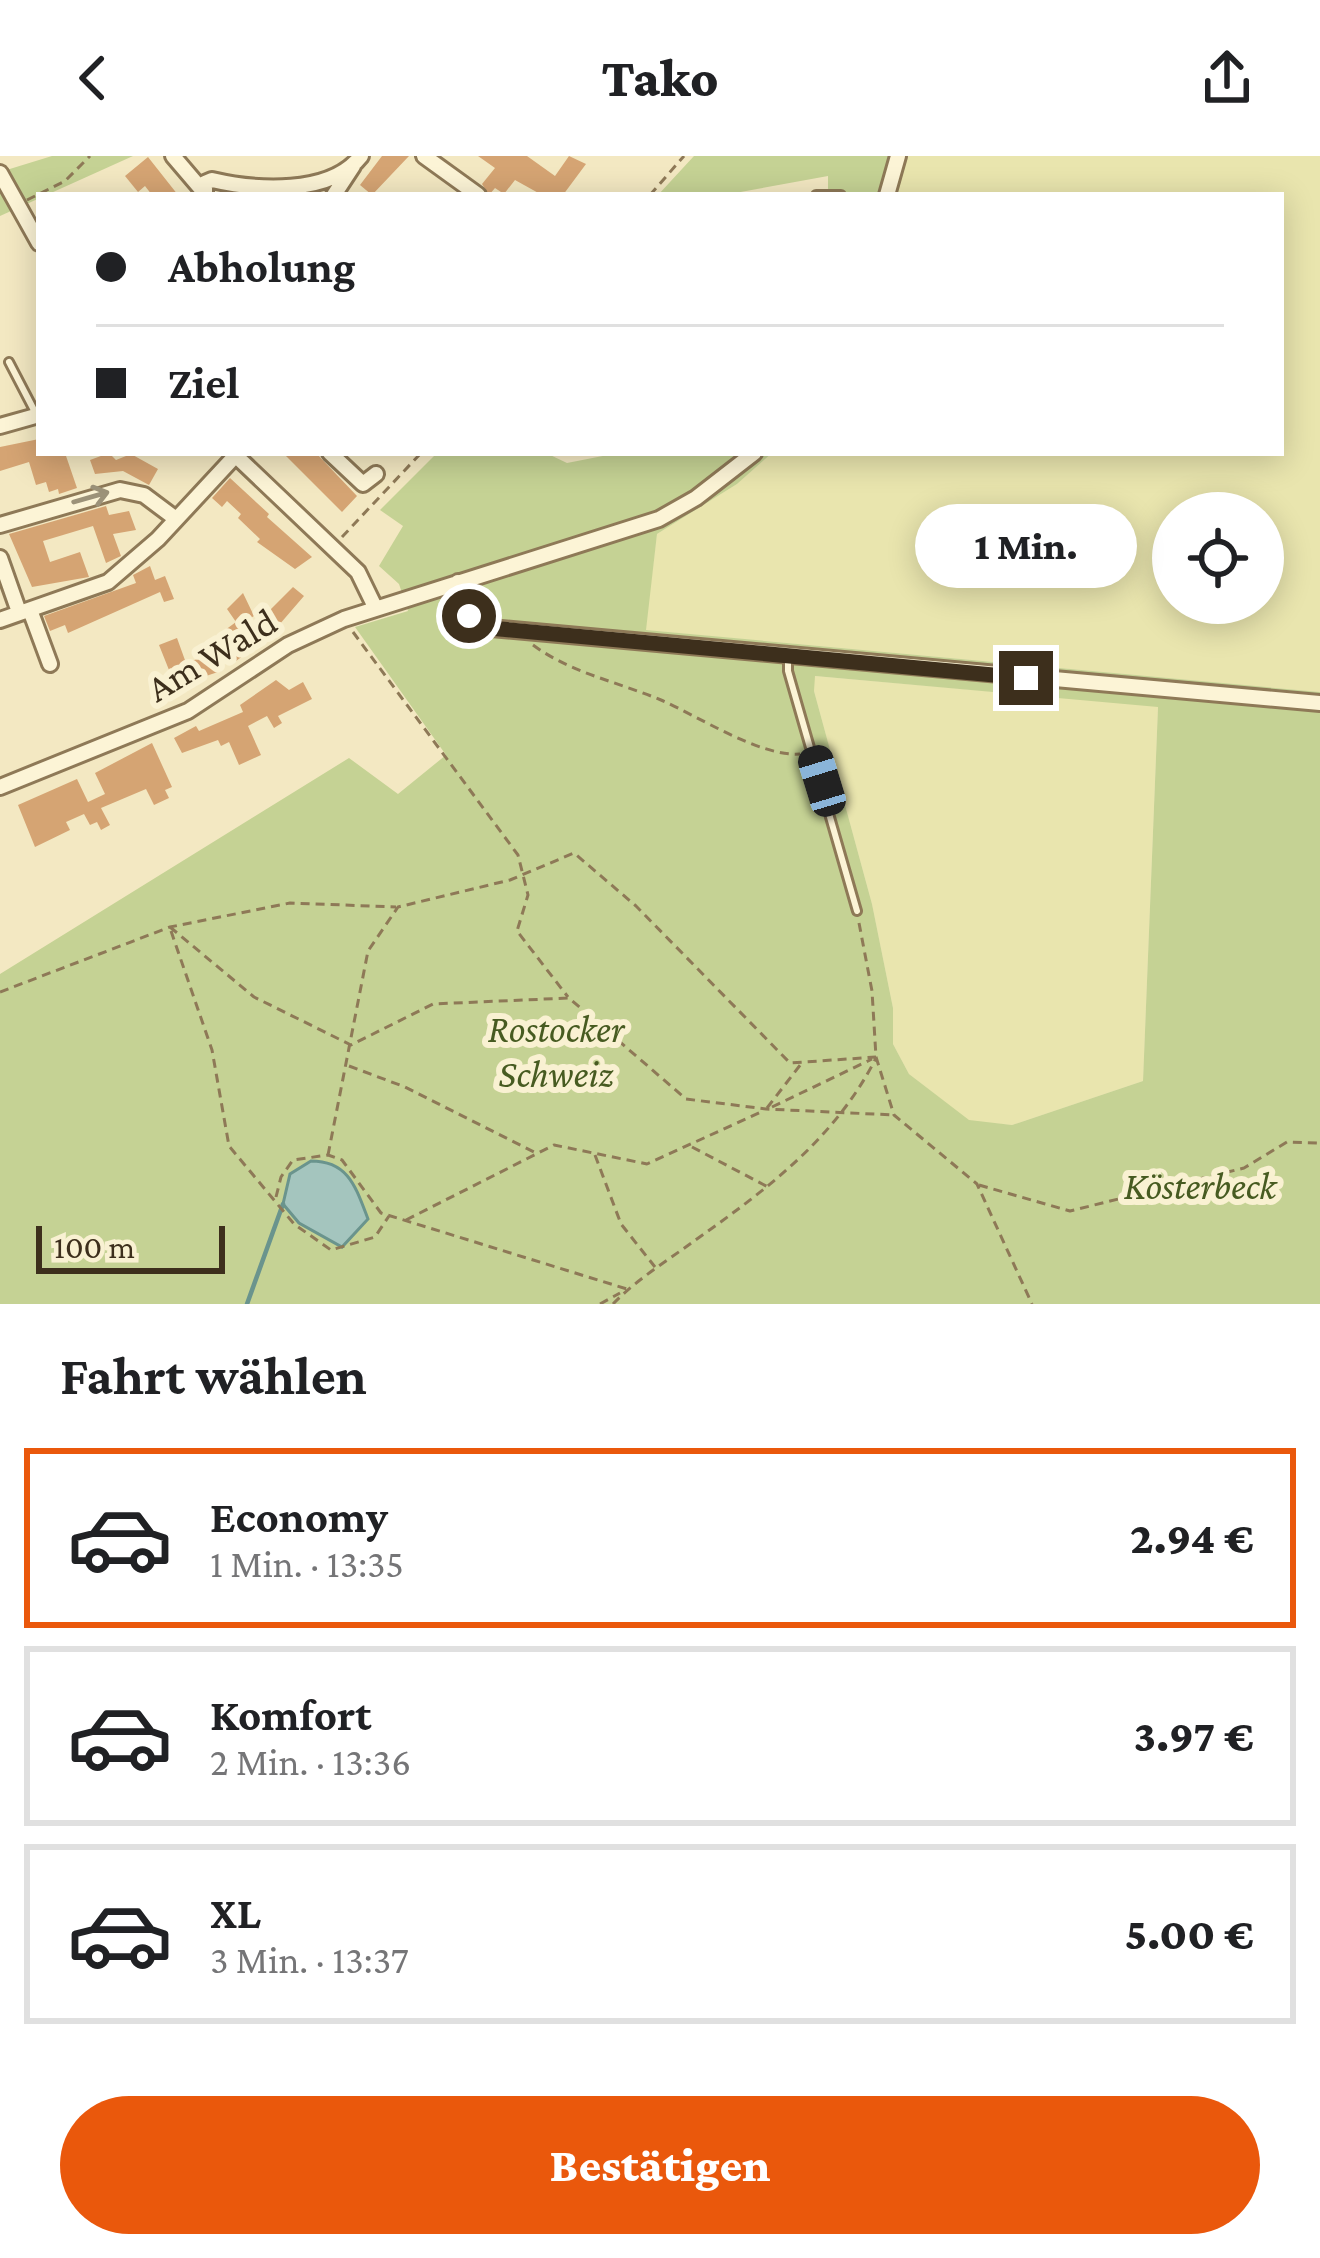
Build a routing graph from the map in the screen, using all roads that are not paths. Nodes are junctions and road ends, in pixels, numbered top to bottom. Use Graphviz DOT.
graph roads {
  1 [pos="173,156"];
  2 [pos="424,156"];
  3 [pos="898,156"];
  4 [pos="357,161"];
  5 [pos="0,172"];
  6 [pos="456,179"];
  7 [pos="203,192"];
  8 [pos="205,192"];
  9 [pos="336,192"];
  10 [pos="447,192"];
  11 [pos="474,192"];
  12 [pos="888,192"];
  13 [pos="36,238"];
  14 [pos="9,362"];
  15 [pos="36,413"];
  16 [pos="36,415"];
  17 [pos="0,426"];
  18 [pos="232,456"];
  19 [pos="236,456"];
  20 [pos="333,456"];
  21 [pos="750,456"];
  22 [pos="376,473"];
  23 [pos="176,519"];
  24 [pos="0,525"];
  25 [pos="0,558"];
  26 [pos="458,582"];
  27 [pos="376,607"];
  28 [pos="24,610"];
  29 [pos="0,620"];
  30 [pos="788,653"];
  31 [pos="50,664"];
  32 [pos="1320,703"];
  33 [pos="0,787"];
  34 [pos="857,911"];
  1 -- 7 [label="street"];
  2 -- 6 [label="street"];
  3 -- 12 [label="street"];
  4 -- 8 [label="street"];
  4 -- 9 [label="street"];
  5 -- 13 [label="street"];
  6 -- 10 [label="street"];
  6 -- 11 [label="street"];
  14 -- 15 [label="lane"];
  16 -- 17 [label="street"];
  18 -- 23 [label="street"];
  19 -- 27 [label="street"];
  20 -- 22 [label="street"];
  21 -- 26 [label="street, Am Wald"];
  24 -- 23 [label="street, one-way"];
  23 -- 28 [label="street"];
  25 -- 28 [label="street"];
  26 -- 27 [label="street, Am Wald"];
  26 -- 30 [label="street"];
  27 -- 33 [label="street, Am Wald"];
  28 -- 29 [label="street"];
  28 -- 31 [label="street"];
  30 -- 32 [label="street"];
  30 -- 34 [label="lane"];
}
